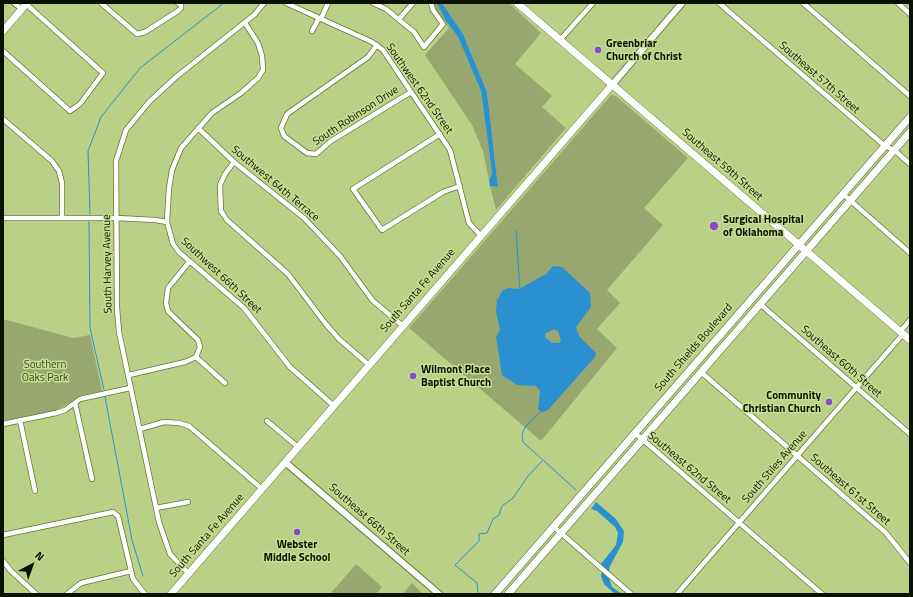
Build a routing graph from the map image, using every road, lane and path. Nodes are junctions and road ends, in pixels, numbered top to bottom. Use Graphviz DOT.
graph roads {
  1 [pos="14,3"];
  2 [pos="101,3"];
  3 [pos="264,3"];
  4 [pos="286,3"];
  5 [pos="328,3"];
  6 [pos="373,3"];
  7 [pos="413,3"];
  8 [pos="431,3"];
  9 [pos="518,3"];
  10 [pos="593,3"];
  11 [pos="682,3"];
  12 [pos="719,3"];
  13 [pos="803,3"];
  14 [pos="898,3"];
  15 [pos="180,4"];
  16 [pos="25,5"];
  17 [pos="910,14"];
  18 [pos="320,19"];
  19 [pos="399,19"];
  20 [pos="245,23"];
  21 [pos="3,31"];
  22 [pos="312,31"];
  23 [pos="560,40"];
  24 [pos="377,45"];
  25 [pos="3,51"];
  26 [pos="612,85"];
  27 [pos="411,92"];
  28 [pos="910,96"];
  29 [pos="910,117"];
  30 [pos="3,119"];
  31 [pos="198,128"];
  32 [pos="910,132"];
  33 [pos="440,134"];
  34 [pos="885,146"];
  35 [pos="894,150"];
  36 [pos="234,162"];
  37 [pos="910,164"];
  38 [pos="460,186"];
  39 [pos="843,194"];
  40 [pos="850,200"];
  41 [pos="3,218"];
  42 [pos="62,218"];
  43 [pos="117,218"];
  44 [pos="167,222"];
  45 [pos="481,236"];
  46 [pos="798,245"];
  47 [pos="806,251"];
  48 [pos="910,252"];
  49 [pos="189,262"];
  50 [pos="760,304"];
  51 [pos="910,320"];
  52 [pos="403,326"];
  53 [pos="901,333"];
  54 [pos="716,340"];
  55 [pos="910,340"];
  56 [pos="724,346"];
  57 [pos="196,358"];
  58 [pos="369,365"];
  59 [pos="701,372"];
  60 [pos="129,375"];
  61 [pos="225,383"];
  62 [pos="856,387"];
  63 [pos="130,388"];
  64 [pos="75,403"];
  65 [pos="334,406"];
  66 [pos="20,420"];
  67 [pos="267,421"];
  68 [pos="3,424"];
  69 [pos="140,429"];
  70 [pos="635,433"];
  71 [pos="910,434"];
  72 [pos="642,440"];
  73 [pos="298,447"];
  74 [pos="798,455"];
  75 [pos="285,462"];
  76 [pos="92,480"];
  77 [pos="262,489"];
  78 [pos="35,491"];
  79 [pos="188,502"];
  80 [pos="156,508"];
  81 [pos="740,523"];
  82 [pos="554,527"];
  83 [pos="561,534"];
  84 [pos="3,535"];
  85 [pos="3,561"];
  86 [pos="910,563"];
  87 [pos="131,571"];
  88 [pos="189,574"];
  89 [pos="36,594"];
  90 [pos="67,594"];
  91 [pos="145,594"];
  92 [pos="171,594"];
  93 [pos="439,594"];
  94 [pos="495,594"];
  95 [pos="508,594"];
  96 [pos="631,594"];
  97 [pos="677,594"];
  98 [pos="822,594"];
  1 -- 16 [label="street"];
  2 -- 15 [label="street"];
  3 -- 20 [label="street, South Harvey Avenue"];
  4 -- 18 [label="street, Southwest 62nd Street"];
  5 -- 18 [label="street"];
  6 -- 19 [label="street"];
  7 -- 19 [label="street"];
  8 -- 19 [label="street"];
  9 -- 23 [label="main road, Southeast 59th Street"];
  10 -- 23 [label="street"];
  11 -- 26 [label="street, South Santa Fe Avenue"];
  12 -- 34 [label="street, Southeast 57th Street"];
  13 -- 28 [label="street"];
  14 -- 17 [label="street"];
  16 -- 21 [label="main road"];
  16 -- 25 [label="street"];
  18 -- 22 [label="street"];
  18 -- 24 [label="street, Southwest 62nd Street"];
  20 -- 31 [label="street, Southwest 66th Street"];
  20 -- 43 [label="street, South Harvey Avenue"];
  23 -- 26 [label="main road, Southeast 59th Street"];
  24 -- 27 [label="street, Southwest 62nd Street"];
  24 -- 27 [label="street, South Robinson Drive"];
  26 -- 45 [label="main road, South Santa Fe Avenue"];
  26 -- 46 [label="main road, Southeast 59th Street"];
  27 -- 33 [label="street, Southwest 62nd Street"];
  29 -- 34 [label="main road, South Shields Boulevard"];
  30 -- 42 [label="street"];
  31 -- 36 [label="street, Southwest 64th Terrace"];
  31 -- 44 [label="street, Southwest 66th Street"];
  32 -- 35 [label="main road, South Shields Boulevard"];
  33 -- 38 [label="street, Southwest 62nd Street"];
  33 -- 38 [label="street"];
  34 -- 35 [label="street, Southeast 57th Street"];
  34 -- 39 [label="main road, South Shields Boulevard"];
  35 -- 37 [label="street, Southeast 57th Street"];
  35 -- 40 [label="main road, South Shields Boulevard"];
  36 -- 52 [label="street, Southwest 64th Terrace"];
  36 -- 58 [label="street"];
  38 -- 45 [label="street, Southwest 62nd Street"];
  39 -- 40 [label="street"];
  39 -- 46 [label="main road, South Shields Boulevard"];
  40 -- 47 [label="main road, South Shields Boulevard"];
  40 -- 48 [label="street"];
  41 -- 42 [label="street"];
  42 -- 43 [label="street"];
  43 -- 44 [label="street"];
  43 -- 60 [label="street, South Harvey Avenue"];
  44 -- 49 [label="street, Southwest 66th Street"];
  45 -- 52 [label="main road, South Santa Fe Avenue"];
  46 -- 47 [label="main road, Southeast 59th Street"];
  46 -- 54 [label="main road, South Shields Boulevard"];
  47 -- 50 [label="main road, South Shields Boulevard"];
  47 -- 53 [label="main road, Southeast 59th Street"];
  49 -- 57 [label="street"];
  49 -- 65 [label="street, Southwest 66th Street"];
  50 -- 56 [label="main road, South Shields Boulevard"];
  50 -- 62 [label="street, Southeast 60th Street"];
  51 -- 53 [label="street, South Stiles Avenue"];
  52 -- 58 [label="main road, South Santa Fe Avenue"];
  53 -- 55 [label="main road, Southeast 59th Street"];
  53 -- 62 [label="street, South Stiles Avenue"];
  54 -- 56 [label="main road"];
  54 -- 70 [label="main road, South Shields Boulevard"];
  56 -- 59 [label="main road, South Shields Boulevard"];
  57 -- 60 [label="street"];
  57 -- 61 [label="street"];
  58 -- 65 [label="main road, South Santa Fe Avenue"];
  59 -- 72 [label="main road, South Shields Boulevard"];
  59 -- 74 [label="street, Southeast 61st Street"];
  60 -- 63 [label="street, South Harvey Avenue"];
  62 -- 71 [label="street, Southeast 60th Street"];
  62 -- 74 [label="street, South Stiles Avenue"];
  63 -- 64 [label="street"];
  63 -- 69 [label="street, South Harvey Avenue"];
  64 -- 66 [label="street"];
  64 -- 76 [label="street"];
  65 -- 73 [label="main road, South Santa Fe Avenue"];
  66 -- 68 [label="street"];
  66 -- 78 [label="street"];
  67 -- 73 [label="street"];
  69 -- 77 [label="street"];
  69 -- 80 [label="street, South Harvey Avenue"];
  70 -- 72 [label="street, Southeast 62nd Street"];
  70 -- 82 [label="main road, South Shields Boulevard"];
  72 -- 81 [label="street, Southeast 62nd Street"];
  72 -- 83 [label="main road, South Shields Boulevard"];
  73 -- 75 [label="main road, South Santa Fe Avenue"];
  74 -- 81 [label="street, South Stiles Avenue"];
  74 -- 86 [label="street, Southeast 61st Street"];
  75 -- 77 [label="main road, South Santa Fe Avenue"];
  75 -- 93 [label="street, Southeast 66th Street"];
  77 -- 88 [label="main road, South Santa Fe Avenue"];
  79 -- 80 [label="street"];
  80 -- 88 [label="street, South Harvey Avenue"];
  81 -- 97 [label="street, South Stiles Avenue"];
  81 -- 98 [label="street, Southeast 62nd Street"];
  82 -- 83 [label="street"];
  82 -- 94 [label="main road, South Shields Boulevard"];
  83 -- 95 [label="main road, South Shields Boulevard"];
  83 -- 96 [label="street"];
  84 -- 87 [label="street"];
  85 -- 89 [label="street"];
  87 -- 90 [label="street"];
  87 -- 91 [label="street"];
  88 -- 92 [label="main road, South Santa Fe Avenue"];
}
